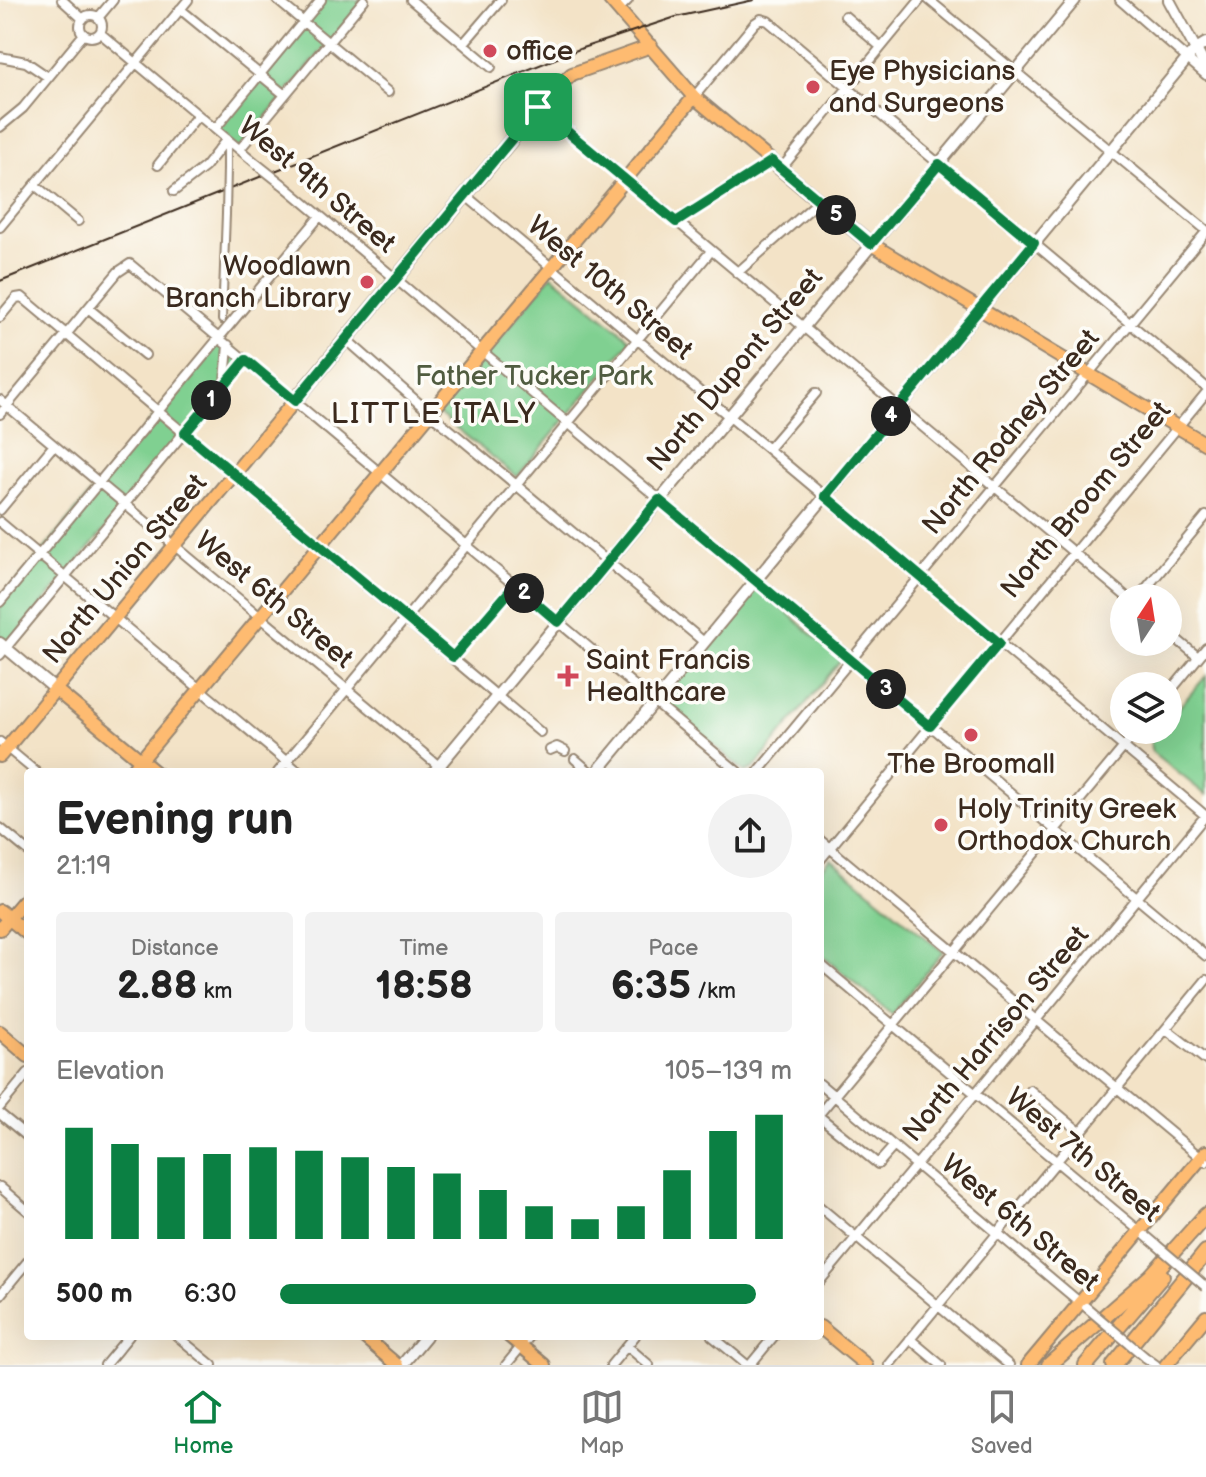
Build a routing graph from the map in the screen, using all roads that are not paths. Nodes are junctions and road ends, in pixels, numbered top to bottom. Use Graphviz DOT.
graph roads {
  1 [pos="62,0"];
  2 [pos="113,0"];
  3 [pos="188,0"];
  4 [pos="277,0"];
  5 [pos="321,0"];
  6 [pos="364,0"];
  7 [pos="411,0"];
  8 [pos="501,0"];
  9 [pos="920,0"];
  10 [pos="929,0"];
  11 [pos="1075,0"];
  12 [pos="1120,0"];
  13 [pos="1169,0"];
  14 [pos="619,3"];
  15 [pos="180,9"];
  16 [pos="845,16"];
  17 [pos="98,18"];
  18 [pos="83,19"];
  19 [pos="304,21"];
  20 [pos="100,33"];
  21 [pos="84,34"];
  22 [pos="328,43"];
  23 [pos="464,43"];
  24 [pos="651,46"];
  25 [pos="881,47"];
  26 [pos="1196,50"];
  27 [pos="0,57"];
  28 [pos="135,63"];
  29 [pos="491,67"];
  30 [pos="1206,68"];
  31 [pos="1015,72"];
  32 [pos="259,75"];
  33 [pos="1206,75"];
  34 [pos="48,77"];
  35 [pos="517,88"];
  36 [pos="848,88"];
  37 [pos="388,92"];
  38 [pos="285,95"];
  39 [pos="694,97"];
  40 [pos="538,107"];
  41 [pos="198,115"];
  42 [pos="0,127"];
  43 [pos="215,129"];
  44 [pos="227,139"];
  45 [pos="240,149"];
  46 [pos="1111,151"];
  47 [pos="939,164"];
  48 [pos="158,165"];
  49 [pos="776,165"];
  50 [pos="625,179"];
  51 [pos="35,185"];
  52 [pos="174,191"];
  53 [pos="465,195"];
  54 [pos="819,201"];
  55 [pos="320,216"];
  56 [pos="78,221"];
  57 [pos="676,222"];
  58 [pos="0,227"];
  59 [pos="1206,231"];
  60 [pos="1034,243"];
  61 [pos="871,244"];
  62 [pos="711,251"];
  63 [pos="552,268"];
  64 [pos="737,273"];
  65 [pos="395,279"];
  66 [pos="88,308"];
  67 [pos="980,309"];
  68 [pos="0,317"];
  69 [pos="222,320"];
  70 [pos="1130,323"];
  71 [pos="803,327"];
  72 [pos="67,334"];
  73 [pos="219,338"];
  74 [pos="638,339"];
  75 [pos="347,340"];
  76 [pos="228,345"];
  77 [pos="482,352"];
  78 [pos="145,355"];
  79 [pos="246,360"];
  80 [pos="1088,374"];
  81 [pos="225,383"];
  82 [pos="1206,390"];
  83 [pos="816,393"];
  84 [pos="295,401"];
  85 [pos="4,403"];
  86 [pos="899,407"];
  87 [pos="159,412"];
  88 [pos="430,413"];
  89 [pos="0,414"];
  90 [pos="729,416"];
  91 [pos="568,423"];
  92 [pos="1178,427"];
  93 [pos="185,433"];
  94 [pos="1206,444"];
  95 [pos="54,445"];
  96 [pos="768,449"];
  97 [pos="381,473"];
  98 [pos="234,474"];
  99 [pos="98,482"];
  100 [pos="516,486"];
  101 [pos="994,487"];
  102 [pos="825,496"];
  103 [pos="659,500"];
  104 [pos="126,505"];
  105 [pos="0,510"];
  106 [pos="1206,516"];
  107 [pos="0,522"];
  108 [pos="467,545"];
  109 [pos="175,546"];
  110 [pos="320,546"];
  111 [pos="1074,553"];
  112 [pos="39,555"];
  113 [pos="608,562"];
  114 [pos="920,576"];
  115 [pos="65,577"];
  116 [pos="755,580"];
  117 [pos="1111,584"];
  118 [pos="1150,584"];
  119 [pos="515,585"];
  120 [pos="0,602"];
  121 [pos="260,617"];
  122 [pos="115,618"];
  123 [pos="406,618"];
  124 [pos="558,622"];
  125 [pos="704,642"];
  126 [pos="999,643"];
  127 [pos="1182,644"];
  128 [pos="1206,648"];
  129 [pos="2,649"];
  130 [pos="453,657"];
  131 [pos="1198,657"];
  132 [pos="851,660"];
  133 [pos="1182,677"];
  134 [pos="200,689"];
  135 [pos="347,689"];
  136 [pos="56,690"];
  137 [pos="498,695"];
  138 [pos="654,702"];
  139 [pos="930,726"];
  140 [pos="540,732"];
  141 [pos="1126,744"];
  142 [pos="1124,747"];
  143 [pos="2,748"];
  144 [pos="550,750"];
  145 [pos="565,751"];
  146 [pos="575,759"];
  147 [pos="141,760"];
  148 [pos="287,762"];
  149 [pos="30,768"];
  150 [pos="134,768"];
  151 [pos="150,768"];
  152 [pos="282,768"];
  153 [pos="294,768"];
  154 [pos="437,768"];
  155 [pos="441,768"];
  156 [pos="585,768"];
  157 [pos="600,768"];
  158 [pos="733,768"];
  159 [pos="761,768"];
  160 [pos="1206,816"];
  161 [pos="0,828"];
  162 [pos="1055,830"];
  163 [pos="824,844"];
  164 [pos="24,848"];
  165 [pos="829,848"];
  166 [pos="824,855"];
  167 [pos="24,899"];
  168 [pos="1137,899"];
  169 [pos="5,914"];
  170 [pos="0,929"];
  171 [pos="24,931"];
  172 [pos="954,952"];
  173 [pos="1206,956"];
  174 [pos="824,967"];
  175 [pos="1206,980"];
  176 [pos="1036,1021"];
  177 [pos="893,1025"];
  178 [pos="1166,1029"];
  179 [pos="0,1032"];
  180 [pos="24,1053"];
  181 [pos="1206,1060"];
  182 [pos="24,1078"];
  183 [pos="824,1087"];
  184 [pos="1117,1088"];
  185 [pos="1030,1090"];
  186 [pos="975,1093"];
  187 [pos="834,1096"];
  188 [pos="0,1107"];
  189 [pos="824,1110"];
  190 [pos="0,1114"];
  191 [pos="824,1118"];
  192 [pos="1080,1132"];
  193 [pos="24,1134"];
  194 [pos="894,1146"];
  195 [pos="1204,1157"];
  196 [pos="1056,1161"];
  197 [pos="916,1165"];
  198 [pos="0,1187"];
  199 [pos="24,1208"];
  200 [pos="824,1210"];
  201 [pos="1206,1215"];
  202 [pos="1206,1224"];
  203 [pos="998,1233"];
  204 [pos="1143,1234"];
  205 [pos="856,1237"];
  206 [pos="1206,1252"];
  207 [pos="24,1265"];
  208 [pos="1206,1266"];
  209 [pos="824,1276"];
  210 [pos="1206,1287"];
  211 [pos="1,1291"];
  212 [pos="937,1305"];
  213 [pos="1084,1305"];
  214 [pos="1206,1317"];
  215 [pos="824,1330"];
  216 [pos="910,1339"];
  217 [pos="126,1340"];
  218 [pos="182,1340"];
  219 [pos="371,1340"];
  220 [pos="422,1340"];
  221 [pos="632,1340"];
  222 [pos="717,1340"];
  223 [pos="771,1340"];
  224 [pos="526,1341"];
  225 [pos="627,1346"];
  226 [pos="105,1365"];
  227 [pos="212,1365"];
  228 [pos="400,1365"];
  229 [pos="506,1365"];
  230 [pos="544,1365"];
  231 [pos="611,1365"];
  232 [pos="649,1365"];
  233 [pos="749,1365"];
  234 [pos="866,1365"];
  235 [pos="889,1365"];
  236 [pos="941,1365"];
  237 [pos="1009,1365"];
  238 [pos="1028,1365"];
  239 [pos="1049,1365"];
  240 [pos="1086,1365"];
  241 [pos="1114,1365"];
  242 [pos="1156,1365"];
  243 [pos="1166,1365"];
  1 -- 18 [label="street"];
  2 -- 17 [label="street"];
  3 -- 15 [label="street"];
  4 -- 19 [label="street"];
  5 -- 19 [label="street"];
  6 -- 22 [label="street"];
  7 -- 23 [label="street"];
  8 -- 23 [label="street"];
  9 -- 25 [label="street"];
  10 -- 31 [label="street"];
  11 -- 31 [label="street, North Dupont Street"];
  12 -- 26 [label="street"];
  13 -- 26 [label="street"];
  14 -- 24 [label="main road"];
  15 -- 28 [label="street"];
  15 -- 32 [label="street"];
  16 -- 25 [label="street"];
  17 -- 18 [label="street"];
  17 -- 20 [label="street"];
  18 -- 21 [label="street"];
  19 -- 22 [label="street"];
  19 -- 32 [label="street"];
  20 -- 21 [label="street"];
  20 -- 28 [label="street, West 9th Street"];
  21 -- 34 [label="street"];
  22 -- 37 [label="street"];
  22 -- 38 [label="street"];
  23 -- 29 [label="street"];
  24 -- 39 [label="main road"];
  24 -- 40 [label="main road, North Union Street"];
  25 -- 36 [label="street"];
  26 -- 30 [label="street"];
  26 -- 33 [label="street"];
  26 -- 46 [label="street"];
  27 -- 34 [label="street"];
  28 -- 41 [label="street, West 9th Street"];
  28 -- 51 [label="street"];
  31 -- 46 [label="street"];
  31 -- 47 [label="street, North Dupont Street"];
  32 -- 38 [label="street"];
  32 -- 43 [label="street"];
  34 -- 42 [label="street"];
  35 -- 40 [label="street"];
  36 -- 39 [label="street"];
  36 -- 47 [label="street"];
  36 -- 49 [label="street"];
  38 -- 45 [label="street"];
  39 -- 49 [label="main road"];
  39 -- 50 [label="main road"];
  40 -- 50 [label="street"];
  40 -- 53 [label="main road, North Union Street"];
  41 -- 43 [label="street, West 9th Street"];
  41 -- 48 [label="street"];
  43 -- 44 [label="street, West 9th Street"];
  44 -- 45 [label="street, West 9th Street"];
  44 -- 52 [label="street"];
  44 -- 69 [label="street, bridge"];
  45 -- 55 [label="street, West 9th Street, bridge"];
  46 -- 59 [label="street"];
  46 -- 60 [label="street"];
  47 -- 60 [label="street"];
  47 -- 61 [label="street, North Dupont Street"];
  49 -- 54 [label="main road"];
  49 -- 57 [label="street"];
  50 -- 57 [label="street"];
  50 -- 63 [label="main road"];
  51 -- 56 [label="street"];
  51 -- 58 [label="street"];
  53 -- 63 [label="street, West 10th Street"];
  53 -- 65 [label="main road, North Union Street"];
  54 -- 61 [label="main road"];
  54 -- 64 [label="street"];
  55 -- 65 [label="street, West 9th Street"];
  55 -- 73 [label="street"];
  57 -- 62 [label="street"];
  59 -- 70 [label="street, North Rodney Street"];
  60 -- 67 [label="street"];
  60 -- 70 [label="street"];
  61 -- 67 [label="main road"];
  61 -- 71 [label="street, North Dupont Street"];
  62 -- 64 [label="street"];
  62 -- 74 [label="street"];
  63 -- 74 [label="street, West 10th Street"];
  63 -- 77 [label="main road"];
  64 -- 71 [label="street"];
  65 -- 75 [label="main road, North Union Street"];
  65 -- 77 [label="street, West 9th Street"];
  66 -- 72 [label="street"];
  66 -- 73 [label="street"];
  66 -- 78 [label="street"];
  67 -- 80 [label="main road"];
  67 -- 86 [label="street"];
  68 -- 72 [label="street"];
  70 -- 80 [label="street, North Rodney Street"];
  70 -- 82 [label="street"];
  71 -- 86 [label="street"];
  71 -- 90 [label="street, North Dupont Street"];
  72 -- 85 [label="street"];
  72 -- 87 [label="street"];
  73 -- 76 [label="street"];
  73 -- 87 [label="street"];
  74 -- 90 [label="street, West 10th Street"];
  74 -- 91 [label="street"];
  75 -- 84 [label="main road, North Union Street"];
  75 -- 88 [label="street"];
  76 -- 79 [label="street"];
  76 -- 81 [label="street"];
  77 -- 88 [label="main road"];
  77 -- 91 [label="street, West 9th Street"];
  79 -- 81 [label="street"];
  79 -- 84 [label="street"];
  80 -- 92 [label="main road"];
  80 -- 101 [label="street, North Rodney Street"];
  81 -- 93 [label="street"];
  82 -- 92 [label="street, North Broom Street"];
  83 -- 96 [label="street"];
  84 -- 97 [label="street"];
  84 -- 98 [label="main road, North Union Street"];
  85 -- 89 [label="street"];
  85 -- 95 [label="street, West 6th Street"];
  86 -- 101 [label="street"];
  86 -- 102 [label="street"];
  87 -- 93 [label="street"];
  87 -- 99 [label="street"];
  88 -- 97 [label="main road"];
  88 -- 100 [label="street"];
  90 -- 96 [label="street, West 10th Street"];
  90 -- 103 [label="street, North Dupont Street"];
  91 -- 100 [label="street"];
  91 -- 103 [label="street, West 9th Street"];
  92 -- 94 [label="main road"];
  92 -- 111 [label="street, North Broom Street"];
  93 -- 98 [label="street"];
  93 -- 104 [label="street"];
  95 -- 99 [label="street, West 6th Street"];
  95 -- 105 [label="street"];
  96 -- 102 [label="street, West 10th Street"];
  97 -- 108 [label="street"];
  97 -- 110 [label="main road"];
  98 -- 109 [label="main road, North Union Street"];
  98 -- 110 [label="street"];
  99 -- 104 [label="street, West 6th Street"];
  99 -- 112 [label="street"];
  100 -- 108 [label="street"];
  100 -- 113 [label="street"];
  101 -- 111 [label="street"];
  101 -- 114 [label="street, North Rodney Street"];
  102 -- 114 [label="street, West 10th Street"];
  102 -- 116 [label="street"];
  103 -- 113 [label="street, North Dupont Street"];
  103 -- 116 [label="street, West 9th Street"];
  104 -- 109 [label="street, West 6th Street"];
  104 -- 115 [label="street"];
  106 -- 118 [label="street"];
  107 -- 112 [label="street"];
  108 -- 119 [label="street"];
  108 -- 123 [label="street"];
  109 -- 121 [label="street, West 6th Street"];
  109 -- 122 [label="main road, North Union Street"];
  110 -- 121 [label="main road"];
  110 -- 123 [label="street"];
  111 -- 117 [label="street"];
  111 -- 126 [label="street, North Broom Street"];
  112 -- 115 [label="street"];
  112 -- 120 [label="street"];
  113 -- 124 [label="street, North Dupont Street"];
  113 -- 125 [label="street"];
  114 -- 126 [label="street, West 10th Street"];
  114 -- 132 [label="street, North Rodney Street"];
  115 -- 122 [label="street"];
  115 -- 129 [label="street"];
  116 -- 125 [label="street"];
  116 -- 132 [label="street, West 9th Street"];
  119 -- 124 [label="street"];
  119 -- 130 [label="street"];
  121 -- 134 [label="main road"];
  121 -- 135 [label="street, West 6th Street"];
  122 -- 134 [label="street"];
  122 -- 136 [label="main road, North Union Street"];
  123 -- 130 [label="street"];
  123 -- 135 [label="street"];
  124 -- 137 [label="street, North Dupont Street"];
  124 -- 138 [label="street"];
  125 -- 138 [label="street"];
  126 -- 139 [label="street, North Broom Street"];
  126 -- 142 [label="street, West 10th Street"];
  127 -- 131 [label="street"];
  128 -- 131 [label="street"];
  129 -- 136 [label="street"];
  130 -- 137 [label="street"];
  131 -- 133 [label="street"];
  132 -- 139 [label="street, West 9th Street"];
  132 -- 159 [label="street, North Rodney Street"];
  134 -- 147 [label="main road"];
  134 -- 148 [label="street"];
  135 -- 148 [label="street"];
  135 -- 154 [label="street, West 6th Street"];
  136 -- 143 [label="main road, North Union Street"];
  136 -- 147 [label="main road"];
  137 -- 140 [label="street"];
  137 -- 155 [label="street, North Dupont Street"];
  138 -- 157 [label="street"];
  138 -- 158 [label="street"];
  139 -- 162 [label="street, West 9th Street"];
  139 -- 165 [label="street, North Broom Street"];
  141 -- 142 [label="street"];
  142 -- 160 [label="street, West 10th Street"];
  142 -- 162 [label="street"];
  143 -- 149 [label="street"];
  144 -- 145 [label="street"];
  146 -- 156 [label="street"];
  147 -- 150 [label="main road"];
  147 -- 151 [label="main road"];
  148 -- 152 [label="street"];
  148 -- 153 [label="street"];
  160 -- 168 [label="street, North Harrison Street"];
  161 -- 164 [label="street"];
  162 -- 168 [label="street, West 9th Street"];
  162 -- 172 [label="street"];
  163 -- 165 [label="street"];
  165 -- 166 [label="street, North Broom Street"];
  165 -- 172 [label="street"];
  167 -- 169 [label="main road"];
  168 -- 173 [label="street, West 9th Street"];
  168 -- 176 [label="street, North Harrison Street"];
  169 -- 170 [label="main road"];
  169 -- 171 [label="main road"];
  172 -- 176 [label="street"];
  172 -- 177 [label="street"];
  174 -- 177 [label="street, West 7th Street"];
  175 -- 178 [label="street"];
  176 -- 184 [label="street"];
  176 -- 186 [label="street, North Harrison Street"];
  177 -- 186 [label="street, West 7th Street"];
  177 -- 187 [label="street"];
  178 -- 181 [label="street"];
  178 -- 184 [label="street"];
  179 -- 180 [label="main road"];
  182 -- 188 [label="street"];
  183 -- 187 [label="street, West 6th Street"];
  184 -- 192 [label="street"];
  184 -- 195 [label="street"];
  185 -- 192 [label="street"];
  186 -- 196 [label="street, West 7th Street"];
  186 -- 197 [label="street, North Harrison Street"];
  187 -- 189 [label="street"];
  187 -- 194 [label="street, West 6th Street"];
  190 -- 193 [label="street"];
  191 -- 194 [label="street"];
  192 -- 196 [label="street"];
  194 -- 197 [label="street, West 6th Street"];
  195 -- 204 [label="main road"];
  196 -- 203 [label="street"];
  196 -- 204 [label="street, West 7th Street"];
  197 -- 203 [label="street, West 6th Street"];
  197 -- 205 [label="street, North Harrison Street"];
  198 -- 199 [label="street"];
  200 -- 205 [label="street"];
  201 -- 239 [label="highway"];
  202 -- 240 [label="highway"];
  203 -- 212 [label="street"];
  203 -- 213 [label="street, West 6th Street"];
  204 -- 210 [label="street, West 7th Street, bridge"];
  204 -- 213 [label="main road"];
  205 -- 209 [label="street, North Harrison Street"];
  205 -- 212 [label="street"];
  206 -- 241 [label="highway"];
  207 -- 211 [label="street"];
  208 -- 241 [label="highway"];
  212 -- 216 [label="street"];
  212 -- 237 [label="street"];
  213 -- 238 [label="main road"];
  213 -- 242 [label="street, West 6th Street, bridge"];
  214 -- 243 [label="main road"];
  215 -- 234 [label="main road"];
  216 -- 235 [label="street"];
  216 -- 236 [label="street"];
  217 -- 226 [label="street"];
  218 -- 227 [label="street"];
  219 -- 228 [label="main road"];
  220 -- 228 [label="street"];
  221 -- 225 [label="street"];
  222 -- 233 [label="street"];
  223 -- 233 [label="street"];
  224 -- 229 [label="street"];
  224 -- 230 [label="main road"];
  225 -- 231 [label="street"];
  225 -- 232 [label="street"];
}
